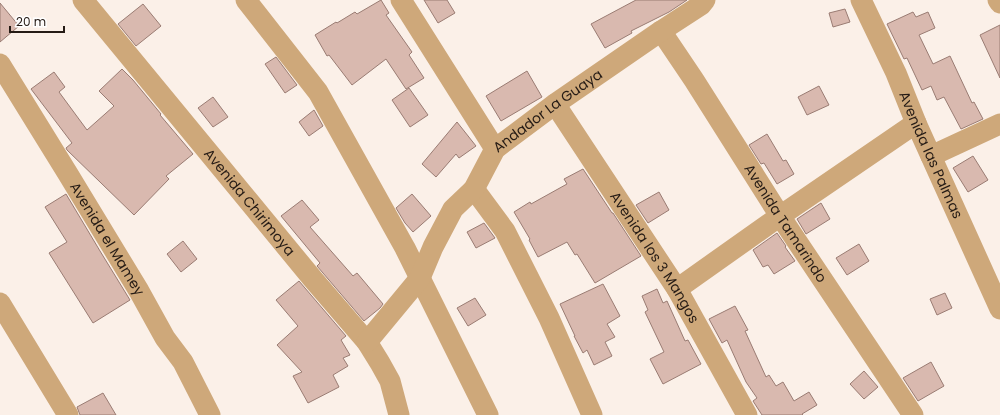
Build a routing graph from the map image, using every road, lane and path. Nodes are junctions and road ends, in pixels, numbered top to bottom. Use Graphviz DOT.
graph roads {
  1 [pos="83,0"];
  2 [pos="246,0"];
  3 [pos="401,0"];
  4 [pos="705,0"];
  5 [pos="861,0"];
  6 [pos="998,0"];
  7 [pos="1000,3"];
  8 [pos="660,31"];
  9 [pos="0,64"];
  10 [pos="555,104"];
  11 [pos="916,123"];
  12 [pos="1000,124"];
  13 [pos="495,149"];
  14 [pos="931,156"];
  15 [pos="474,189"];
  16 [pos="780,216"];
  17 [pos="420,278"];
  18 [pos="677,289"];
  19 [pos="0,303"];
  20 [pos="1000,309"];
  21 [pos="367,342"];
  22 [pos="68,415"];
  23 [pos="210,415"];
  24 [pos="398,415"];
  25 [pos="488,415"];
  26 [pos="592,415"];
  27 [pos="747,415"];
  28 [pos="913,415"];
  1 -- 21 [label="street, Avenida Chirimoya"];
  2 -- 17 [label="street"];
  3 -- 13 [label="street"];
  4 -- 8 [label="street, Andador La Guaya"];
  5 -- 11 [label="street, Avenida las Palmas"];
  6 -- 7 [label="street"];
  8 -- 10 [label="street, Andador La Guaya"];
  8 -- 16 [label="street, Avenida Tamarindo"];
  9 -- 23 [label="street, Avenida el Mamey"];
  10 -- 13 [label="street, Andador La Guaya"];
  10 -- 18 [label="street, Avenida los 3 Mangos"];
  11 -- 14 [label="street, Avenida las Palmas"];
  11 -- 16 [label="street"];
  12 -- 14 [label="street"];
  13 -- 15 [label="street, Andador La Guaya"];
  14 -- 20 [label="street, Avenida las Palmas"];
  15 -- 17 [label="street, Andador La Guaya"];
  15 -- 26 [label="street"];
  16 -- 18 [label="street"];
  16 -- 28 [label="street, Avenida Tamarindo"];
  17 -- 21 [label="street, Andador La Guaya"];
  17 -- 25 [label="street"];
  18 -- 27 [label="street, Avenida los 3 Mangos"];
  19 -- 22 [label="street"];
  21 -- 24 [label="street, Avenida Chirimoya"];
}
